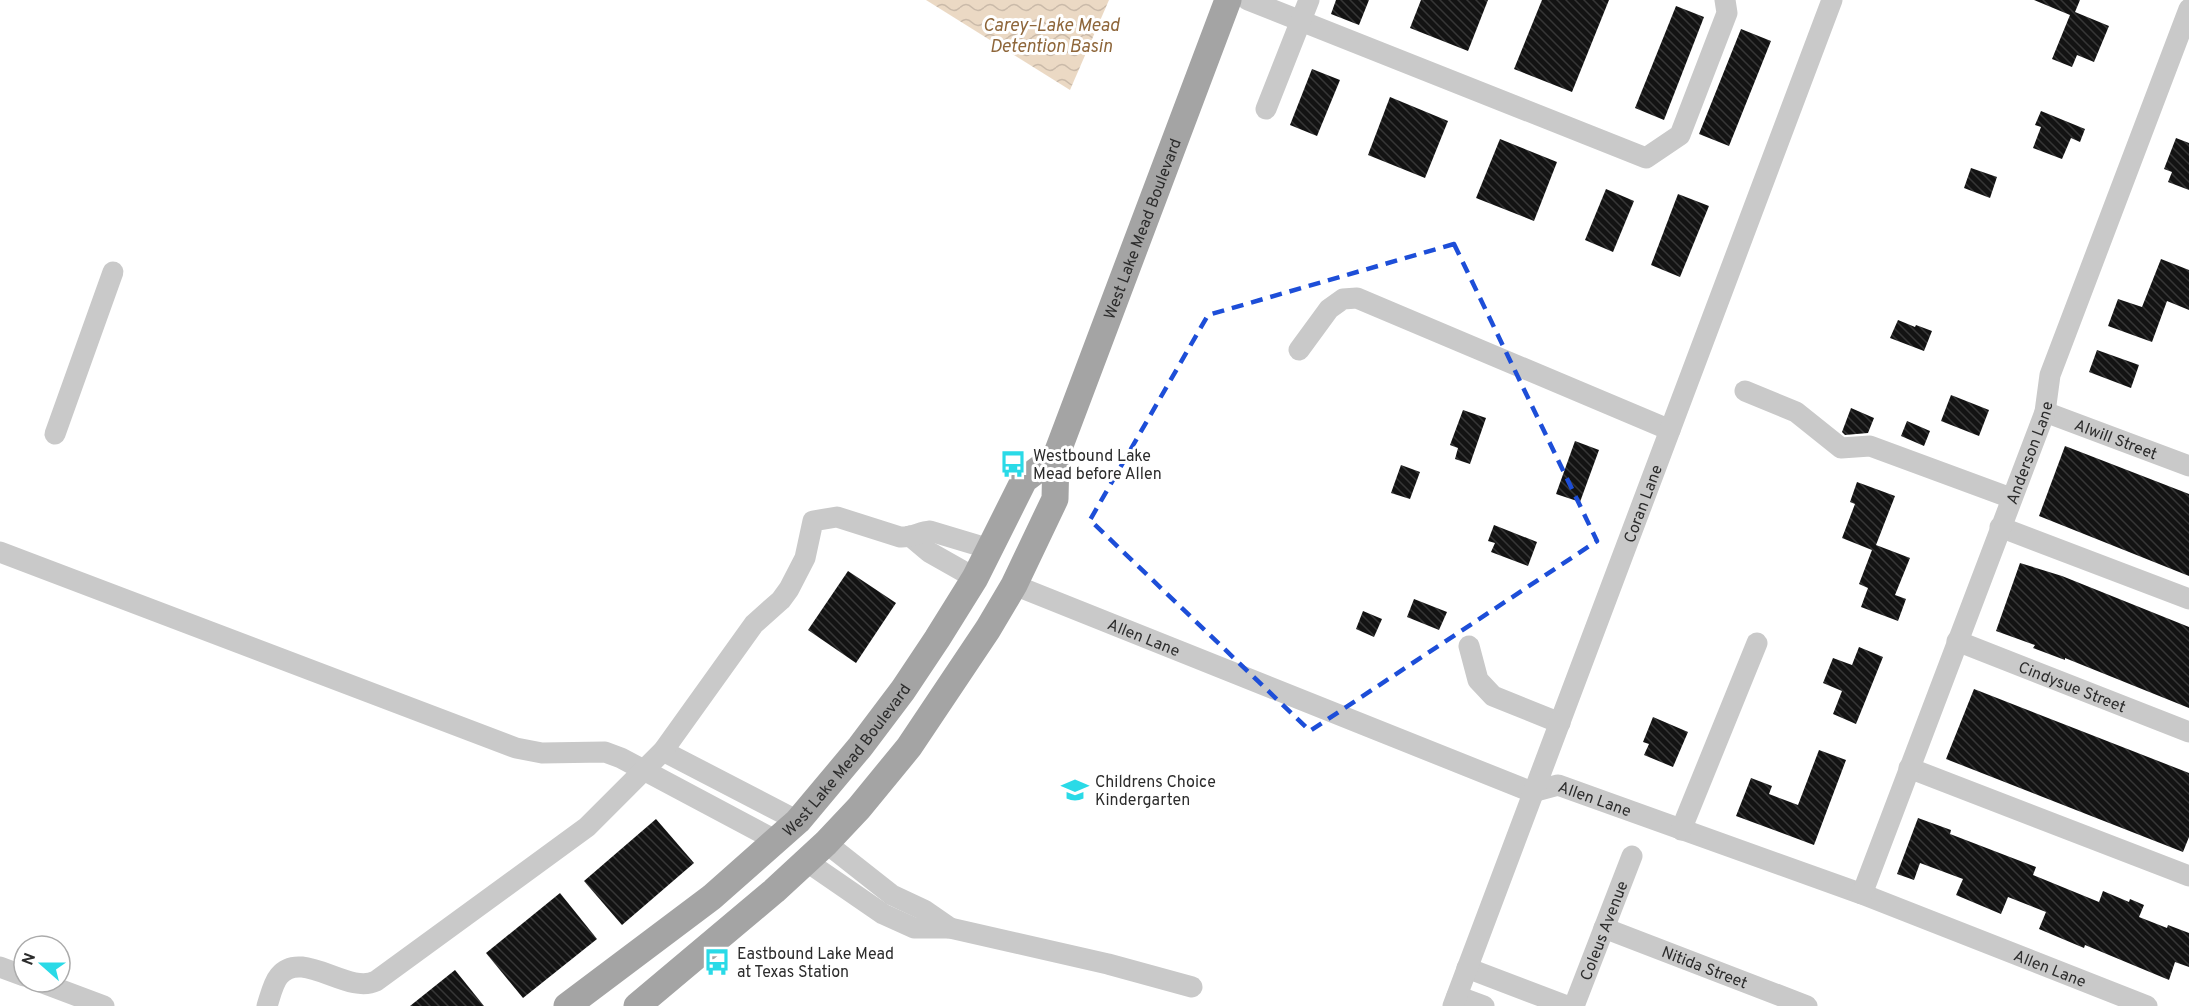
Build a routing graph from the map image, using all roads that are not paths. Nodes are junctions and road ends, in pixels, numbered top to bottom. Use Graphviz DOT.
graph roads {
  1 [pos="1228,0"];
  2 [pos="1248,0"];
  3 [pos="1309,0"];
  4 [pos="1725,0"];
  5 [pos="1832,0"];
  6 [pos="2189,9"];
  7 [pos="1301,21"];
  8 [pos="1266,109"];
  9 [pos="113,272"];
  10 [pos="1299,350"];
  11 [pos="1745,391"];
  12 [pos="2045,412"];
  13 [pos="1670,430"];
  14 [pos="56,434"];
  15 [pos="1056,456"];
  16 [pos="2189,466"];
  17 [pos="2011,498"];
  18 [pos="2000,527"];
  19 [pos="910,536"];
  20 [pos="990,549"];
  21 [pos="0,552"];
  22 [pos="975,578"];
  23 [pos="1014,585"];
  24 [pos="2189,599"];
  25 [pos="1957,641"];
  26 [pos="1758,643"];
  27 [pos="1469,646"];
  28 [pos="1560,723"];
  29 [pos="2189,732"];
  30 [pos="663,751"];
  31 [pos="1910,768"];
  32 [pos="644,769"];
  33 [pos="1532,792"];
  34 [pos="798,821"];
  35 [pos="1681,830"];
  36 [pos="777,841"];
  37 [pos="826,843"];
  38 [pos="1632,855"];
  39 [pos="806,861"];
  40 [pos="2189,876"];
  41 [pos="1862,894"];
  42 [pos="950,928"];
  43 [pos="1604,928"];
  44 [pos="1467,969"];
  45 [pos="1192,987"];
  46 [pos="65,994"];
  47 [pos="1455,1001"];
  48 [pos="82,1002"];
  49 [pos="104,1006"];
  50 [pos="267,1006"];
  51 [pos="567,1006"];
  52 [pos="637,1006"];
  53 [pos="1484,1006"];
  54 [pos="1567,1006"];
  55 [pos="1574,1006"];
  56 [pos="1807,1006"];
  57 [pos="2146,1006"];
  1 -- 15 [label="main road, West Lake Mead Boulevard"];
  2 -- 7 [label="street"];
  3 -- 7 [label="street"];
  4 -- 7 [label="street"];
  5 -- 13 [label="street, Coran Lane"];
  6 -- 12 [label="street, Anderson Lane"];
  7 -- 8 [label="street"];
  9 -- 14 [label="street"];
  10 -- 13 [label="street"];
  11 -- 17 [label="street"];
  12 -- 16 [label="street, Alwill Street"];
  12 -- 17 [label="street, Anderson Lane"];
  13 -- 28 [label="street, Coran Lane"];
  15 -- 20 [label="main road, West Lake Mead Boulevard"];
  15 -- 23 [label="main road, West Lake Mead Boulevard"];
  17 -- 18 [label="street, Anderson Lane"];
  18 -- 24 [label="street"];
  18 -- 25 [label="street, Anderson Lane"];
  19 -- 20 [label="street"];
  19 -- 22 [label="street"];
  19 -- 30 [label="street"];
  20 -- 22 [label="main road, West Lake Mead Boulevard"];
  21 -- 32 [label="street"];
  22 -- 34 [label="main road, West Lake Mead Boulevard"];
  23 -- 33 [label="street, Allen Lane"];
  23 -- 37 [label="main road, West Lake Mead Boulevard"];
  25 -- 29 [label="street, Cindysue Street"];
  25 -- 31 [label="street, Anderson Lane"];
  26 -- 35 [label="street"];
  27 -- 28 [label="street"];
  28 -- 33 [label="street, Coran Lane"];
  30 -- 32 [label="street"];
  30 -- 34 [label="street"];
  31 -- 40 [label="street"];
  31 -- 41 [label="street, Anderson Lane"];
  32 -- 36 [label="street"];
  32 -- 50 [label="street"];
  33 -- 35 [label="street, Allen Lane"];
  33 -- 44 [label="street, Coran Lane"];
  34 -- 36 [label="main road, West Lake Mead Boulevard"];
  34 -- 37 [label="main road"];
  35 -- 41 [label="street, Allen Lane"];
  36 -- 39 [label="main road"];
  36 -- 51 [label="main road, West Lake Mead Boulevard"];
  37 -- 39 [label="main road, West Lake Mead Boulevard"];
  37 -- 42 [label="street"];
  38 -- 43 [label="street, Coleus Avenue"];
  39 -- 42 [label="street"];
  39 -- 52 [label="main road, West Lake Mead Boulevard"];
  41 -- 57 [label="street, Allen Lane"];
  42 -- 45 [label="street"];
  43 -- 55 [label="street, Coleus Avenue"];
  43 -- 56 [label="street, Nitida Street"];
  44 -- 47 [label="street, Coran Lane"];
  44 -- 54 [label="street"];
  46 -- 48 [label="street"];
  47 -- 53 [label="street"];
  48 -- 49 [label="street"];
}
